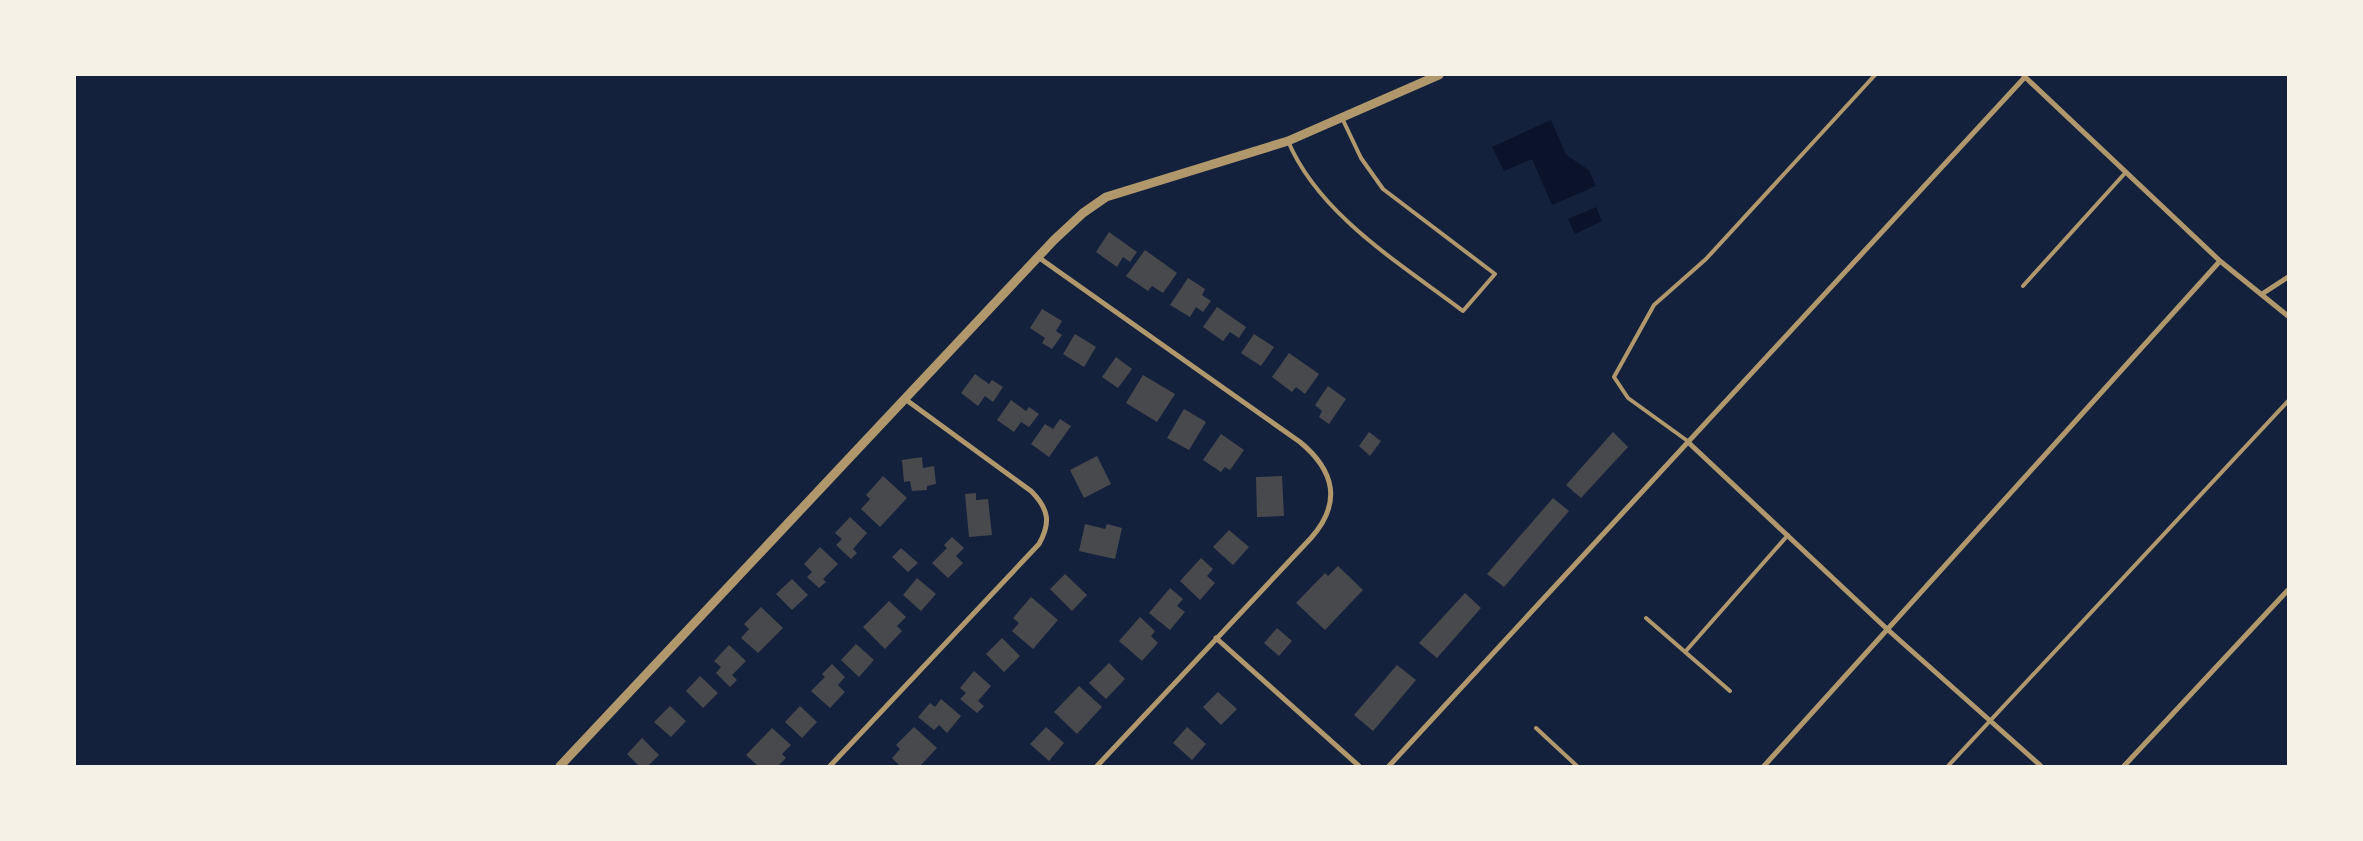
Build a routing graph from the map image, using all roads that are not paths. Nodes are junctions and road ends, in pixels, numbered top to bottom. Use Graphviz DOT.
graph roads {
  1 [pos="1439,75"];
  2 [pos="1875,75"];
  3 [pos="2024,76"];
  4 [pos="1342,118"];
  5 [pos="1288,141"];
  6 [pos="2126,172"];
  7 [pos="1038,257"];
  8 [pos="2220,261"];
  9 [pos="2288,277"];
  10 [pos="2023,286"];
  11 [pos="2262,294"];
  12 [pos="2288,316"];
  13 [pos="905,399"];
  14 [pos="2288,400"];
  15 [pos="1689,442"];
  16 [pos="1788,536"];
  17 [pos="2288,590"];
  18 [pos="1646,618"];
  19 [pos="1887,629"];
  20 [pos="1216,638"];
  21 [pos="1685,652"];
  22 [pos="1730,691"];
  23 [pos="1989,720"];
  24 [pos="1536,728"];
  25 [pos="560,766"];
  26 [pos="830,766"];
  27 [pos="1097,766"];
  28 [pos="1359,766"];
  29 [pos="1389,766"];
  30 [pos="1578,766"];
  31 [pos="1764,766"];
  32 [pos="1948,766"];
  33 [pos="2041,766"];
  34 [pos="2124,766"];
  1 -- 4 [label="street"];
  2 -- 15 [label="lane"];
  3 -- 6 [label="street"];
  3 -- 15 [label="street"];
  4 -- 5 [label="street"];
  4 -- 5 [label="lane"];
  5 -- 7 [label="street"];
  6 -- 8 [label="street"];
  6 -- 10 [label="lane"];
  7 -- 13 [label="street"];
  7 -- 20 [label="street"];
  8 -- 11 [label="street"];
  8 -- 19 [label="street"];
  9 -- 11 [label="street"];
  11 -- 12 [label="street"];
  13 -- 25 [label="street"];
  13 -- 26 [label="street"];
  14 -- 23 [label="lane"];
  15 -- 16 [label="street"];
  15 -- 29 [label="street"];
  16 -- 19 [label="street"];
  16 -- 21 [label="lane"];
  17 -- 34 [label="street"];
  18 -- 21 [label="lane"];
  19 -- 23 [label="street"];
  19 -- 31 [label="street"];
  20 -- 27 [label="street"];
  20 -- 28 [label="street"];
  21 -- 22 [label="lane"];
  23 -- 32 [label="lane"];
  23 -- 33 [label="street"];
  24 -- 30 [label="lane"];
}
